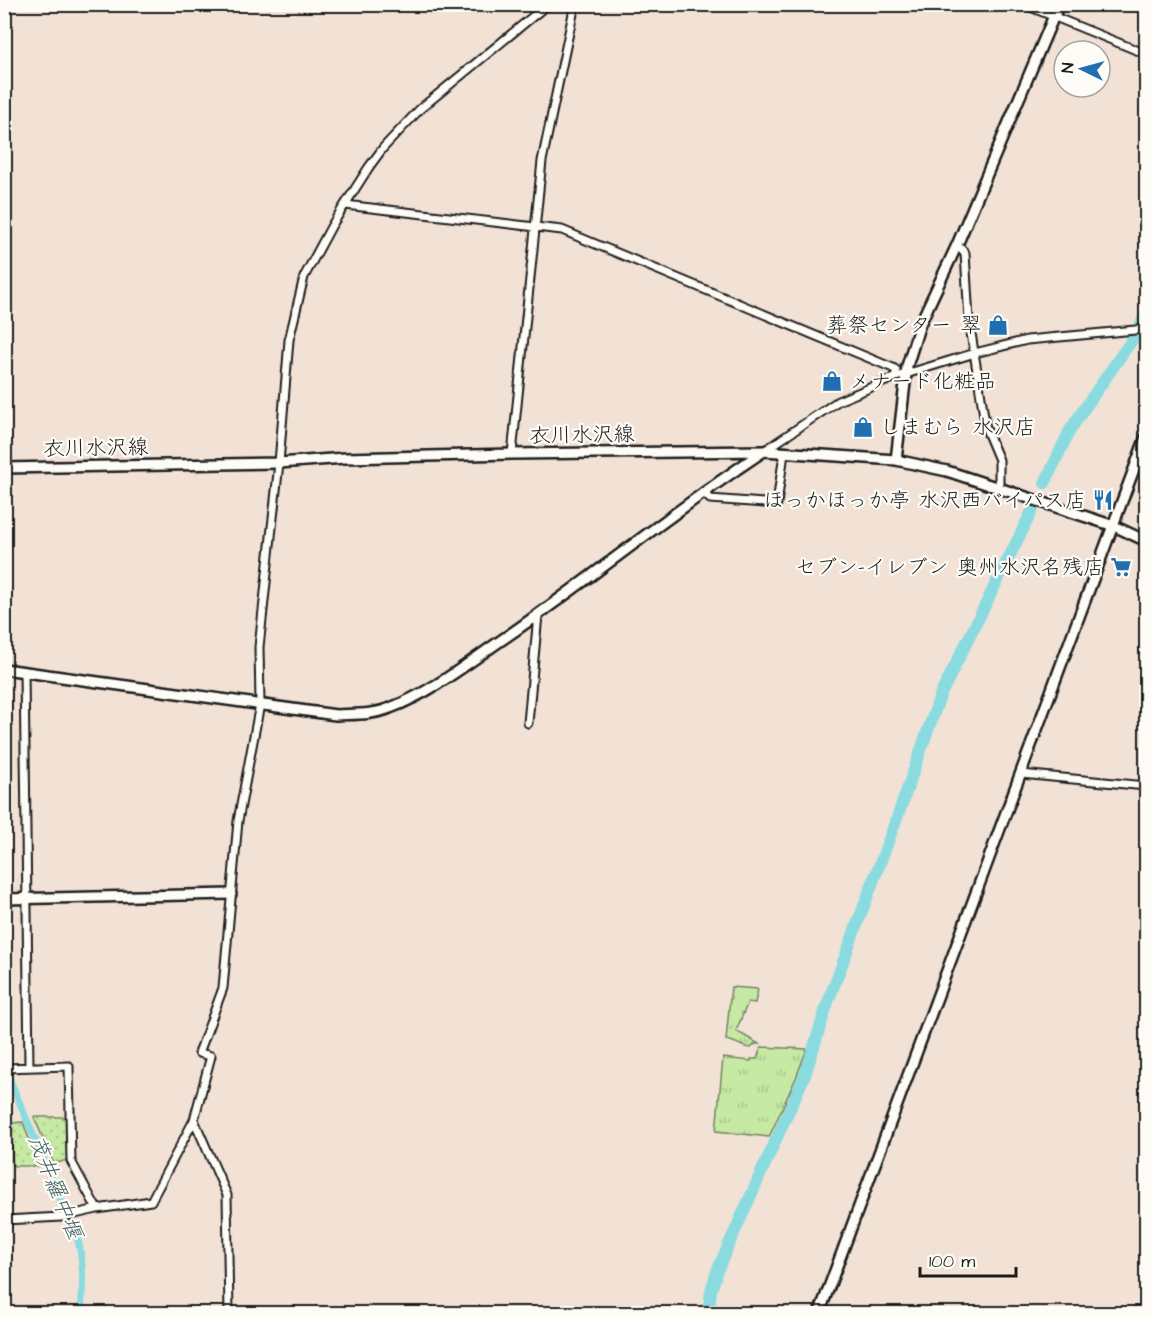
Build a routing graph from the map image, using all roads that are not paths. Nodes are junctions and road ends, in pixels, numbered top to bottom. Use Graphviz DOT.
graph roads {
  1 [pos="548,4"];
  2 [pos="575,4"];
  3 [pos="1023,4"];
  4 [pos="1059,4"];
  5 [pos="1054,18"];
  6 [pos="1146,54"];
  7 [pos="345,205"];
  8 [pos="535,227"];
  9 [pos="957,245"];
  10 [pos="1146,329"];
  11 [pos="975,353"];
  12 [pos="901,377"];
  13 [pos="1146,438"];
  14 [pos="764,451"];
  15 [pos="784,453"];
  16 [pos="512,454"];
  17 [pos="896,460"];
  18 [pos="279,463"];
  19 [pos="4,468"];
  20 [pos="999,487"];
  21 [pos="703,492"];
  22 [pos="1114,526"];
  23 [pos="1146,541"];
  24 [pos="538,615"];
  25 [pos="4,669"];
  26 [pos="24,671"];
  27 [pos="260,704"];
  28 [pos="528,723"];
  29 [pos="1021,774"];
  30 [pos="1146,786"];
  31 [pos="231,894"];
  32 [pos="27,898"];
  33 [pos="4,899"];
  34 [pos="29,1067"];
  35 [pos="7,1068"];
  36 [pos="194,1120"];
  37 [pos="97,1209"];
  38 [pos="4,1220"];
  39 [pos="229,1314"];
  40 [pos="819,1314"];
  1 -- 7 [label="street"];
  2 -- 8 [label="street"];
  3 -- 5 [label="street"];
  4 -- 5 [label="street"];
  5 -- 6 [label="street"];
  5 -- 9 [label="street"];
  7 -- 8 [label="street"];
  7 -- 18 [label="street"];
  8 -- 12 [label="street"];
  8 -- 16 [label="street"];
  9 -- 11 [label="street"];
  9 -- 12 [label="street"];
  10 -- 11 [label="street"];
  11 -- 12 [label="street"];
  11 -- 20 [label="street"];
  12 -- 14 [label="street"];
  12 -- 17 [label="street"];
  13 -- 22 [label="street"];
  14 -- 15 [label="street, 衣川水沢線"];
  14 -- 16 [label="street, 衣川水沢線"];
  14 -- 21 [label="street"];
  15 -- 17 [label="street, 衣川水沢線"];
  15 -- 21 [label="street"];
  16 -- 18 [label="street, 衣川水沢線"];
  17 -- 20 [label="street, 衣川水沢線"];
  18 -- 19 [label="street, 衣川水沢線"];
  18 -- 27 [label="street"];
  20 -- 22 [label="street, 衣川水沢線"];
  21 -- 24 [label="street"];
  22 -- 23 [label="street, 衣川水沢線"];
  22 -- 29 [label="street"];
  24 -- 27 [label="street"];
  24 -- 28 [label="street"];
  25 -- 26 [label="street"];
  26 -- 27 [label="street"];
  26 -- 32 [label="street"];
  27 -- 31 [label="street"];
  29 -- 30 [label="street"];
  29 -- 40 [label="street"];
  31 -- 32 [label="street"];
  31 -- 36 [label="street"];
  32 -- 33 [label="street"];
  32 -- 34 [label="street"];
  34 -- 35 [label="street"];
  34 -- 37 [label="street"];
  36 -- 37 [label="street"];
  36 -- 39 [label="street"];
  37 -- 38 [label="street"];
}
